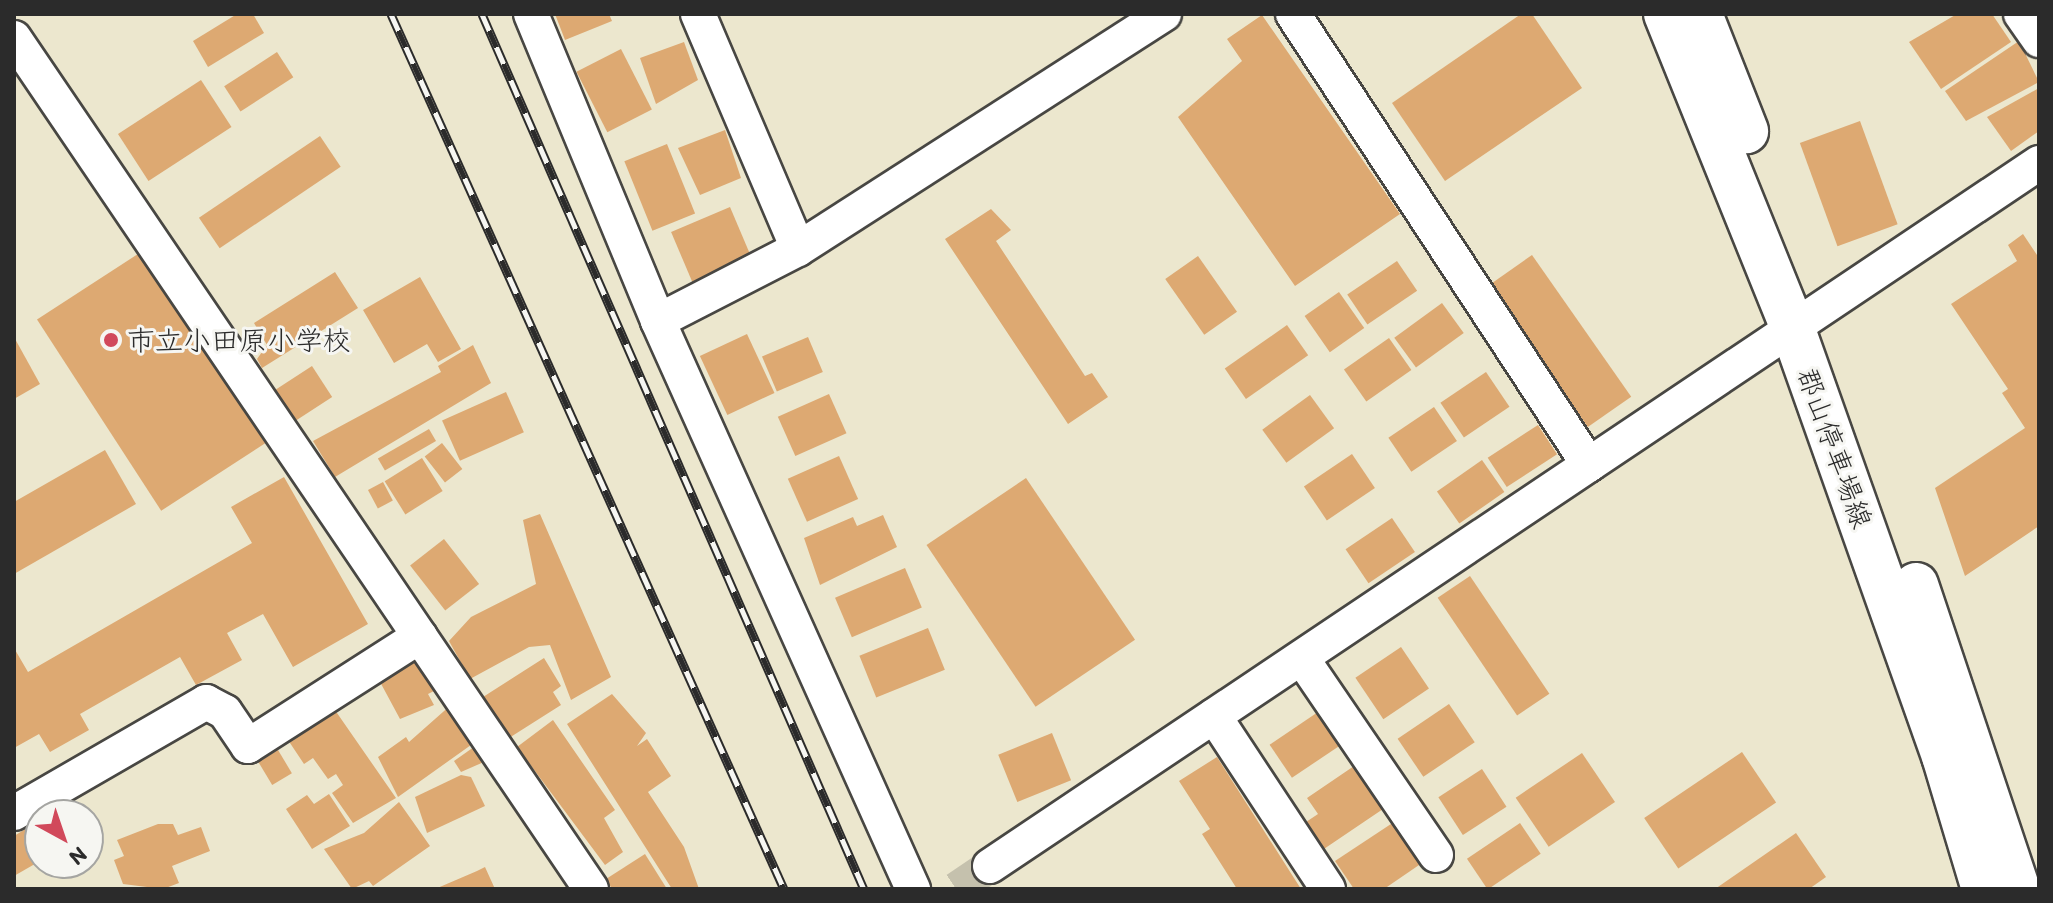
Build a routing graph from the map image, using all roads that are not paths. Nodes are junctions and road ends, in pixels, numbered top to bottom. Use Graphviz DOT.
graph roads {
  1 [pos="531,14"];
  2 [pos="698,14"];
  3 [pos="1164,14"];
  4 [pos="1293,14"];
  5 [pos="1666,14"];
  6 [pos="1700,14"];
  7 [pos="2021,14"];
  8 [pos="14,38"];
  9 [pos="2039,40"];
  10 [pos="2039,163"];
  11 [pos="798,249"];
  12 [pos="1804,317"];
  13 [pos="658,321"];
  14 [pos="1589,465"];
  15 [pos="420,636"];
  16 [pos="1303,660"];
  17 [pos="1214,716"];
  18 [pos="14,813"];
  19 [pos="1436,855"];
  20 [pos="990,866"];
  21 [pos="591,889"];
  22 [pos="913,889"];
  23 [pos="1328,889"];
  24 [pos="1984,889"];
  25 [pos="2018,889"];
  1 -- 13 [label="street"];
  2 -- 11 [label="street"];
  3 -- 11 [label="street"];
  4 -- 14 [label="street"];
  5 -- 12 [label="main road, 郡山停車場線"];
  6 -- 12 [label="main road, 郡山停車場線"];
  7 -- 9 [label="street"];
  8 -- 15 [label="street"];
  10 -- 12 [label="street"];
  11 -- 13 [label="street"];
  12 -- 14 [label="street"];
  12 -- 24 [label="main road, 郡山停車場線"];
  12 -- 25 [label="main road, 郡山停車場線"];
  13 -- 22 [label="street"];
  14 -- 16 [label="street"];
  15 -- 18 [label="street"];
  15 -- 21 [label="street"];
  16 -- 17 [label="street"];
  16 -- 19 [label="street"];
  17 -- 20 [label="street"];
  17 -- 23 [label="street"];
}
